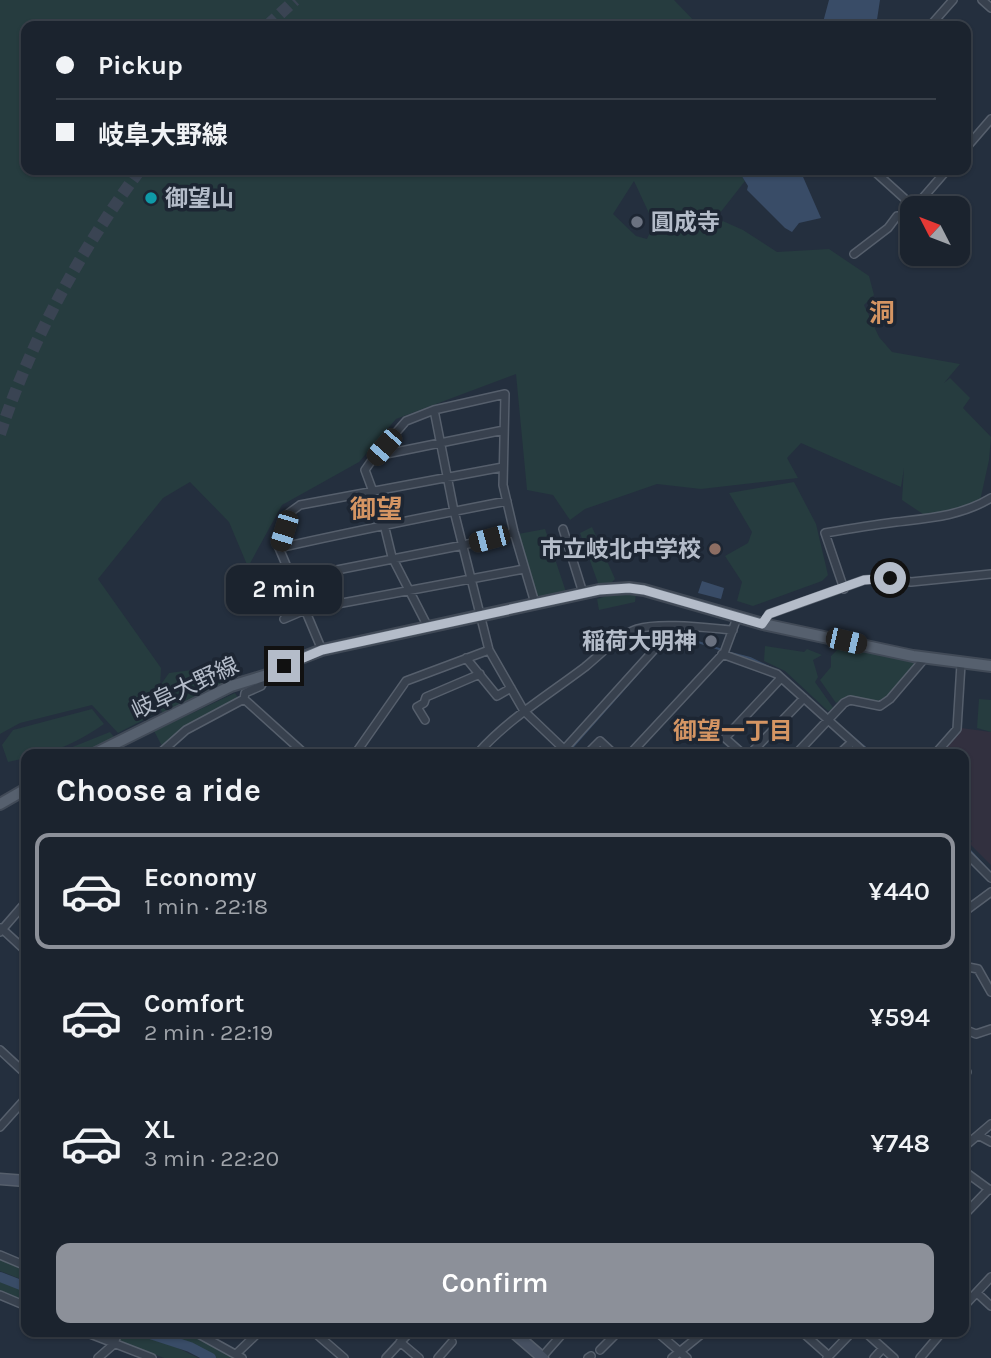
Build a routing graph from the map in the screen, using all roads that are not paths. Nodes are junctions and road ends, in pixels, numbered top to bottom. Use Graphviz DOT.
graph roads {
  1 [pos="953,0"];
  2 [pos="982,0"];
  3 [pos="991,8"];
  4 [pos="934,21"];
  5 [pos="991,119"];
  6 [pos="971,142"];
  7 [pos="878,175"];
  8 [pos="943,175"];
  9 [pos="900,196"];
  10 [pos="924,196"];
  11 [pos="900,216"];
  12 [pos="854,254"];
  13 [pos="434,410"];
  14 [pos="504,430"];
  15 [pos="439,442"];
  16 [pos="372,460"];
  17 [pos="503,467"];
  18 [pos="446,476"];
  19 [pos="373,491"];
  20 [pos="991,498"];
  21 [pos="507,501"];
  22 [pos="454,511"];
  23 [pos="385,527"];
  24 [pos="563,529"];
  25 [pos="514,532"];
  26 [pos="464,545"];
  27 [pos="279,548"];
  28 [pos="393,559"];
  29 [pos="524,569"];
  30 [pos="991,574"];
  31 [pos="291,579"];
  32 [pos="473,579"];
  33 [pos="844,589"];
  34 [pos="410,590"];
  35 [pos="583,593"];
  36 [pos="535,603"];
  37 [pos="305,610"];
  38 [pos="481,615"];
  39 [pos="737,618"];
  40 [pos="284,619"];
  41 [pos="762,624"];
  42 [pos="428,627"];
  43 [pos="672,627"];
  44 [pos="733,630"];
  45 [pos="322,650"];
  46 [pos="489,650"];
  47 [pos="722,654"];
  48 [pos="466,658"];
  49 [pos="925,658"];
  50 [pos="961,664"];
  51 [pos="991,666"];
  52 [pos="480,674"];
  53 [pos="267,675"];
  54 [pos="780,678"];
  55 [pos="511,688"];
  56 [pos="804,698"];
  57 [pos="244,699"];
  58 [pos="524,712"];
  59 [pos="425,720"];
  60 [pos="828,720"];
  61 [pos="852,742"];
  62 [pos="104,749"];
  63 [pos="165,749"];
  64 [pos="299,749"];
  65 [pos="358,749"];
  66 [pos="481,749"];
  67 [pos="560,749"];
  68 [pos="567,749"];
  69 [pos="592,749"];
  70 [pos="609,749"];
  71 [pos="635,749"];
  72 [pos="737,749"];
  73 [pos="755,749"];
  74 [pos="801,749"];
  75 [pos="844,749"];
  76 [pos="860,749"];
  77 [pos="939,749"];
  78 [pos="21,792"];
  79 [pos="0,804"];
  80 [pos="969,858"];
  81 [pos="991,878"];
  82 [pos="991,892"];
  83 [pos="21,908"];
  84 [pos="969,908"];
  85 [pos="1,930"];
  86 [pos="21,947"];
  87 [pos="969,967"];
  88 [pos="991,992"];
  89 [pos="991,1029"];
  90 [pos="969,1031"];
  91 [pos="0,1050"];
  92 [pos="21,1069"];
  93 [pos="21,1104"];
  94 [pos="991,1124"];
  95 [pos="0,1127"];
  96 [pos="978,1135"];
  97 [pos="969,1142"];
  98 [pos="991,1142"];
  99 [pos="969,1175"];
  100 [pos="0,1179"];
  101 [pos="21,1181"];
  102 [pos="990,1190"];
  103 [pos="969,1210"];
  104 [pos="0,1255"];
  105 [pos="21,1262"];
  106 [pos="991,1277"];
  107 [pos="977,1293"];
  108 [pos="0,1295"];
  109 [pos="969,1301"];
  110 [pos="21,1304"];
  111 [pos="991,1306"];
  112 [pos="204,1337"];
  113 [pos="255,1337"];
  114 [pos="320,1337"];
  115 [pos="405,1337"];
  116 [pos="519,1337"];
  117 [pos="560,1337"];
  118 [pos="613,1337"];
  119 [pos="663,1337"];
  120 [pos="698,1337"];
  121 [pos="808,1337"];
  122 [pos="848,1337"];
  123 [pos="871,1337"];
  124 [pos="938,1337"];
  125 [pos="116,1338"];
  126 [pos="400,1342"];
  127 [pos="452,1342"];
  128 [pos="883,1348"];
  129 [pos="600,1350"];
  130 [pos="680,1352"];
  131 [pos="239,1356"];
  132 [pos="389,1357"];
  133 [pos="830,1357"];
  134 [pos="922,1357"];
  135 [pos="98,1358"];
  136 [pos="152,1358"];
  137 [pos="344,1358"];
  138 [pos="419,1358"];
  139 [pos="438,1358"];
  140 [pos="542,1358"];
  141 [pos="671,1358"];
  142 [pos="687,1358"];
  143 [pos="874,1358"];
  144 [pos="894,1358"];
  1 -- 4 [label="street"];
  2 -- 3 [label="street"];
  5 -- 6 [label="street"];
  7 -- 9 [label="street"];
  8 -- 10 [label="street"];
  11 -- 12 [label="street"];
  13 -- 14 [label="street"];
  13 -- 15 [label="street"];
  13 -- 16 [label="street"];
  14 -- 15 [label="street"];
  14 -- 17 [label="street"];
  15 -- 16 [label="street"];
  15 -- 18 [label="street"];
  16 -- 19 [label="street"];
  17 -- 18 [label="street"];
  17 -- 21 [label="street"];
  18 -- 19 [label="street"];
  18 -- 22 [label="street"];
  19 -- 23 [label="street"];
  19 -- 27 [label="street"];
  20 -- 33 [label="street"];
  21 -- 22 [label="street"];
  21 -- 25 [label="street"];
  22 -- 23 [label="street"];
  22 -- 26 [label="street"];
  23 -- 27 [label="street"];
  23 -- 28 [label="street"];
  24 -- 35 [label="street"];
  25 -- 26 [label="street"];
  25 -- 29 [label="street"];
  26 -- 28 [label="street"];
  26 -- 32 [label="street"];
  27 -- 31 [label="street"];
  28 -- 31 [label="street"];
  28 -- 34 [label="street"];
  29 -- 32 [label="street"];
  29 -- 36 [label="street"];
  30 -- 33 [label="street"];
  31 -- 37 [label="street"];
  32 -- 34 [label="street"];
  32 -- 38 [label="street"];
  33 -- 41 [label="street"];
  34 -- 37 [label="street"];
  34 -- 42 [label="street"];
  35 -- 36 [label="main road, 岐阜大野線"];
  35 -- 39 [label="main road, 岐阜大野線"];
  36 -- 38 [label="main road, 岐阜大野線"];
  37 -- 40 [label="street"];
  37 -- 45 [label="street"];
  38 -- 42 [label="main road, 岐阜大野線"];
  38 -- 46 [label="street"];
  39 -- 41 [label="main road, 岐阜大野線"];
  39 -- 44 [label="street"];
  41 -- 49 [label="main road, 岐阜大野線"];
  42 -- 45 [label="main road, 岐阜大野線"];
  43 -- 44 [label="street"];
  43 -- 58 [label="street"];
  43 -- 68 [label="street"];
  44 -- 47 [label="street"];
  45 -- 53 [label="main road, 岐阜大野線"];
  46 -- 48 [label="street"];
  46 -- 55 [label="street"];
  47 -- 54 [label="street"];
  47 -- 71 [label="street"];
  48 -- 52 [label="street"];
  48 -- 65 [label="street"];
  49 -- 50 [label="main road, 岐阜大野線"];
  49 -- 60 [label="street"];
  50 -- 51 [label="main road, 岐阜大野線"];
  50 -- 77 [label="street"];
  52 -- 55 [label="street"];
  52 -- 59 [label="street"];
  53 -- 57 [label="street"];
  53 -- 62 [label="main road, 岐阜大野線"];
  54 -- 56 [label="street"];
  54 -- 72 [label="street"];
  55 -- 58 [label="street"];
  56 -- 60 [label="street"];
  56 -- 73 [label="street"];
  57 -- 63 [label="street"];
  57 -- 64 [label="street"];
  58 -- 66 [label="street"];
  58 -- 67 [label="street"];
  60 -- 61 [label="street"];
  60 -- 74 [label="street"];
  61 -- 75 [label="street"];
  61 -- 76 [label="street"];
  69 -- 70 [label="street"];
  78 -- 79 [label="main road"];
  80 -- 81 [label="street"];
  82 -- 84 [label="street"];
  83 -- 85 [label="street"];
  85 -- 86 [label="street"];
  87 -- 88 [label="street"];
  89 -- 90 [label="street"];
  91 -- 92 [label="street"];
  93 -- 95 [label="street"];
  94 -- 96 [label="street"];
  96 -- 97 [label="street"];
  96 -- 98 [label="street"];
  99 -- 102 [label="street"];
  100 -- 101 [label="street"];
  102 -- 103 [label="street"];
  104 -- 105 [label="street"];
  106 -- 107 [label="street"];
  107 -- 109 [label="street"];
  107 -- 111 [label="street"];
  108 -- 110 [label="street"];
  112 -- 131 [label="street"];
  113 -- 131 [label="street"];
  114 -- 137 [label="street"];
  115 -- 126 [label="street"];
  116 -- 140 [label="street"];
  117 -- 140 [label="street"];
  118 -- 129 [label="street"];
  119 -- 130 [label="street"];
  120 -- 130 [label="street"];
  121 -- 133 [label="street"];
  122 -- 133 [label="street"];
  123 -- 128 [label="street"];
  124 -- 134 [label="street"];
  125 -- 135 [label="street"];
  125 -- 136 [label="street"];
  126 -- 132 [label="street"];
  126 -- 138 [label="street"];
  127 -- 139 [label="street"];
  128 -- 143 [label="street"];
  128 -- 144 [label="street"];
  130 -- 141 [label="street"];
  130 -- 142 [label="street"];
}
